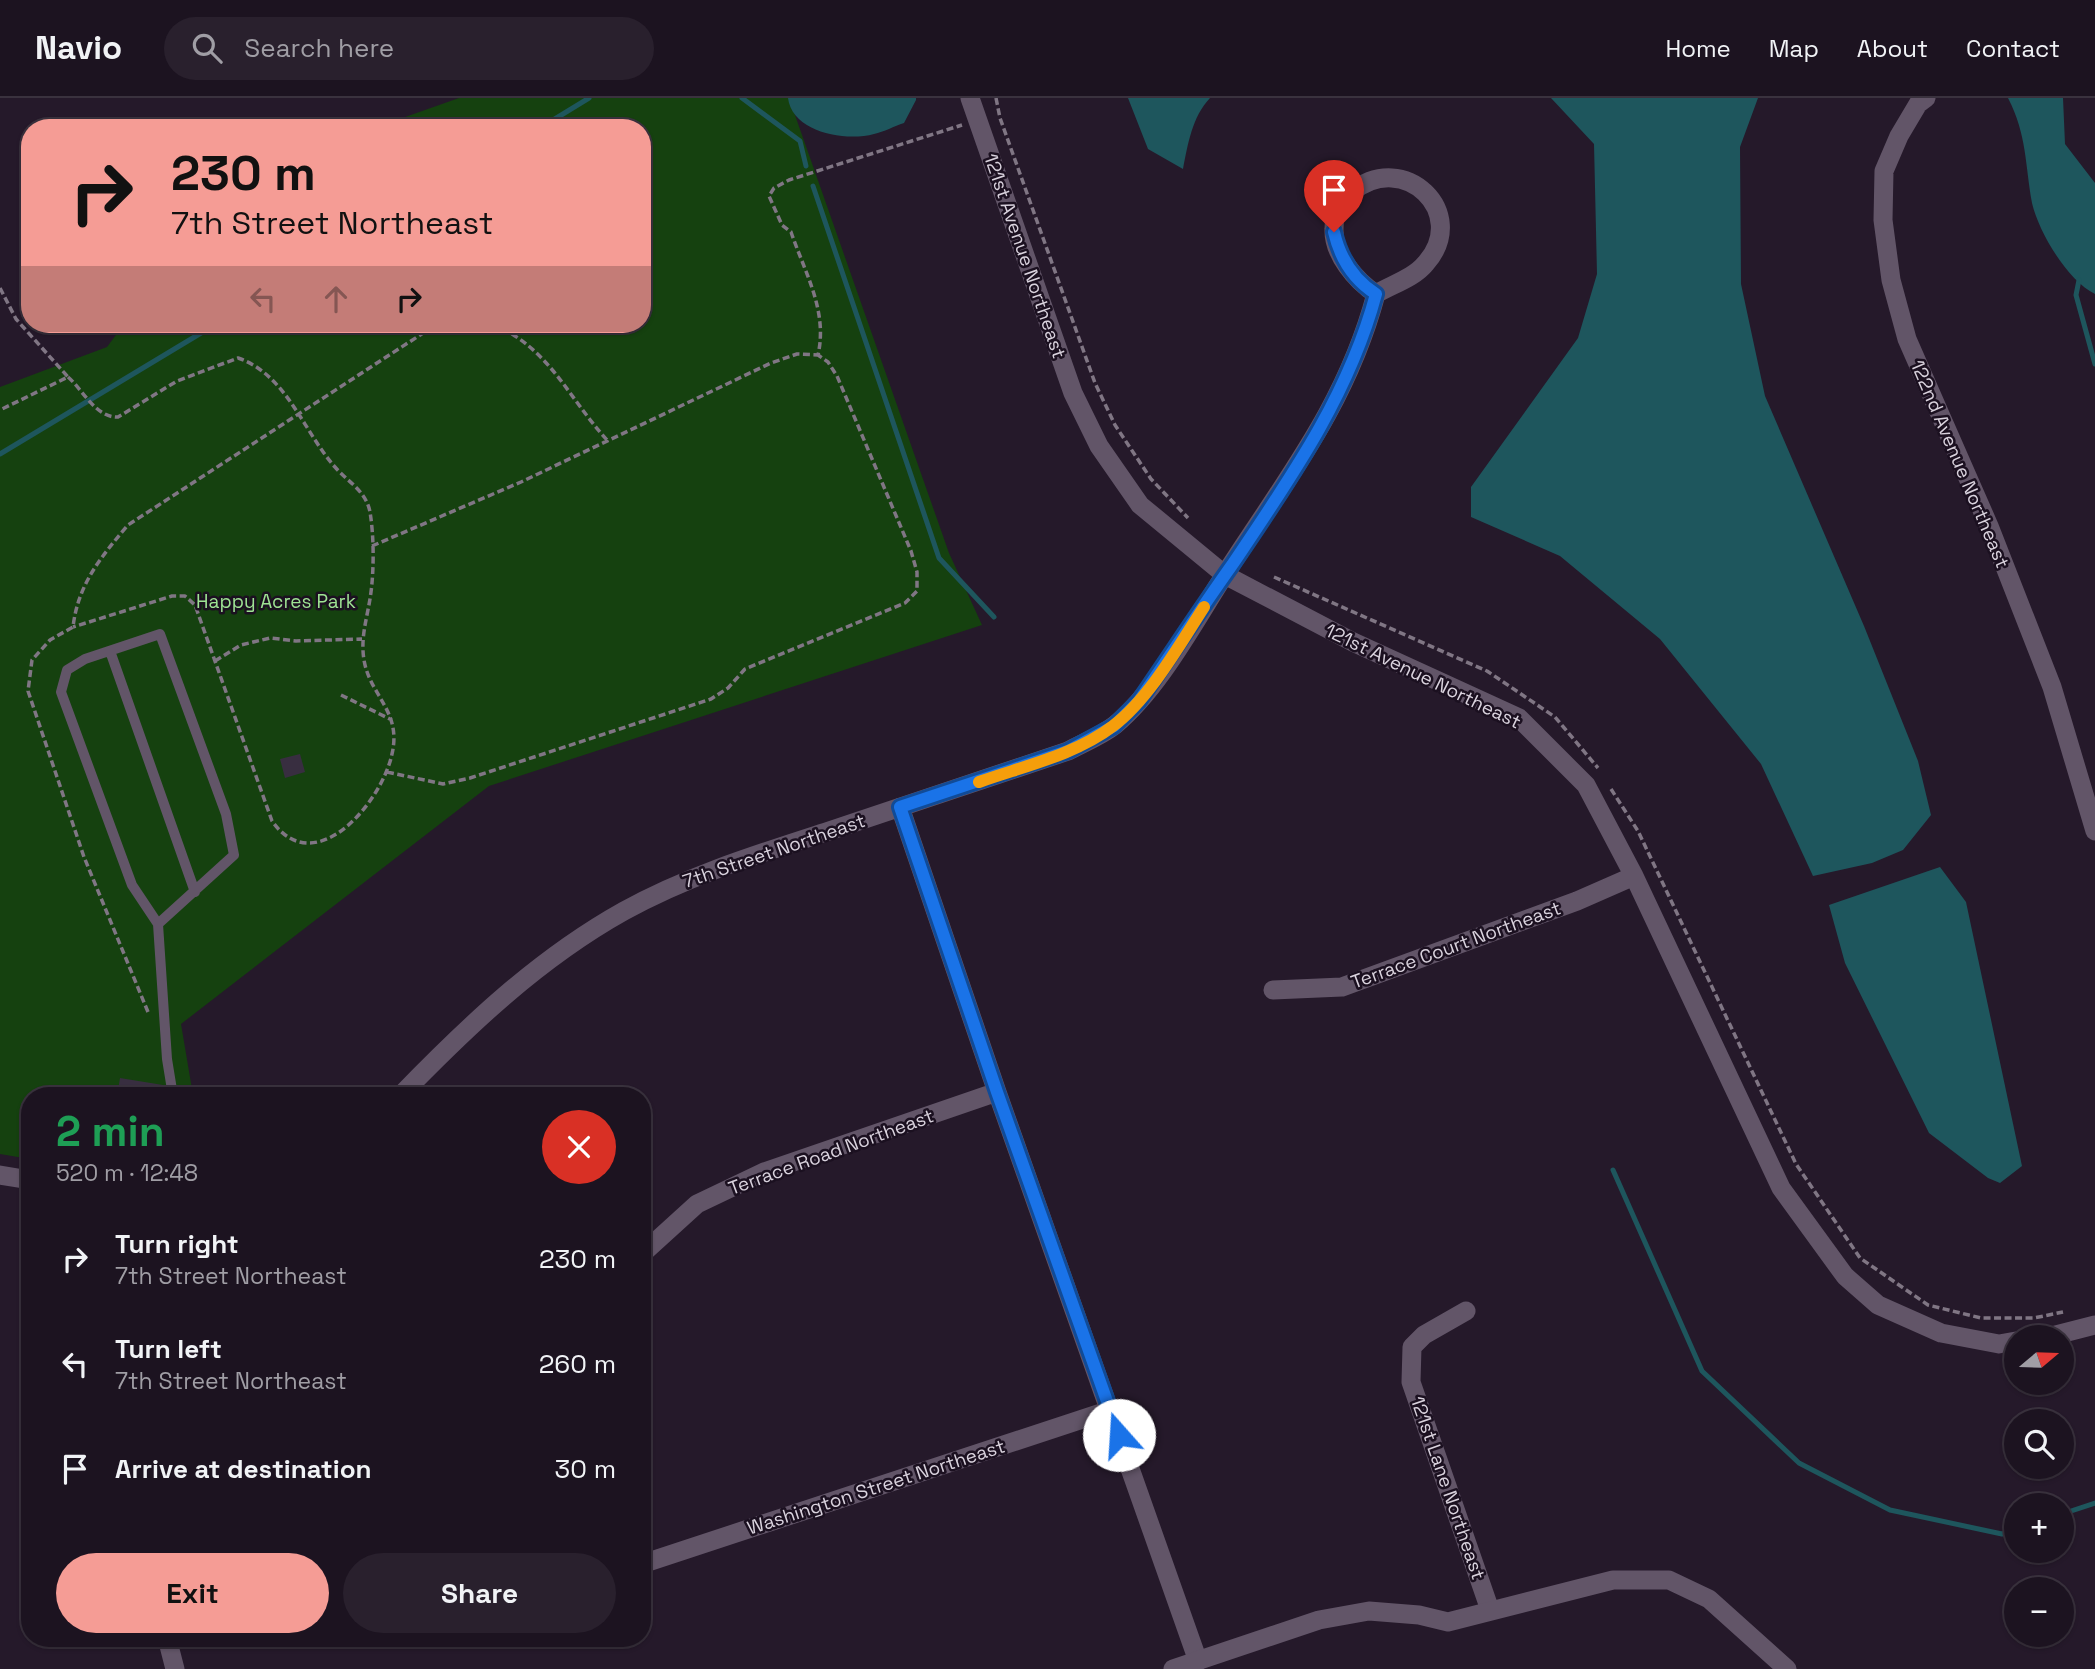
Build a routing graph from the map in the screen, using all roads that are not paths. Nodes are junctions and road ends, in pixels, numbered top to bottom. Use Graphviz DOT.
graph roads {
  1 [pos="970,98"];
  2 [pos="1926,98"];
  3 [pos="1376,294"];
  4 [pos="1224,575"];
  5 [pos="110,650"];
  6 [pos="900,807"];
  7 [pos="2095,831"];
  8 [pos="1634,876"];
  9 [pos="195,892"];
  10 [pos="158,924"];
  11 [pos="1273,990"];
  12 [pos="172,1087"];
  13 [pos="408,1087"];
  14 [pos="997,1092"];
  15 [pos="0,1175"];
  16 [pos="21,1178"];
  17 [pos="651,1246"];
  18 [pos="1466,1311"];
  19 [pos="2095,1325"];
  20 [pos="2074,1330"];
  21 [pos="2004,1343"];
  22 [pos="1110,1410"];
  23 [pos="651,1561"];
  24 [pos="1490,1610"];
  25 [pos="169,1647"];
  26 [pos="1198,1661"];
  27 [pos="175,1669"];
  28 [pos="1173,1669"];
  29 [pos="1787,1669"];
  1 -- 4 [label="street, 121st Avenue Northeast"];
  2 -- 7 [label="street, 122nd Avenue Northeast"];
  3 -- 3 [label="street"];
  3 -- 4 [label="street, 7th Street Northeast"];
  4 -- 6 [label="street, 7th Street Northeast"];
  4 -- 8 [label="street, 121st Avenue Northeast"];
  5 -- 9 [label="lane"];
  5 -- 9 [label="lane"];
  5 -- 10 [label="lane"];
  6 -- 13 [label="street, 7th Street Northeast"];
  6 -- 14 [label="street"];
  8 -- 11 [label="street, Terrace Court Northeast"];
  8 -- 21 [label="street, 121st Avenue Northeast"];
  9 -- 10 [label="lane"];
  10 -- 12 [label="lane"];
  14 -- 17 [label="street, Terrace Road Northeast"];
  14 -- 22 [label="street"];
  15 -- 16 [label="street"];
  18 -- 24 [label="street, 121st Lane Northeast"];
  19 -- 20 [label="street"];
  22 -- 23 [label="street, Washington Street Northeast"];
  22 -- 26 [label="street"];
  24 -- 26 [label="street"];
  24 -- 29 [label="street"];
  25 -- 27 [label="street"];
  26 -- 28 [label="street"];
}
